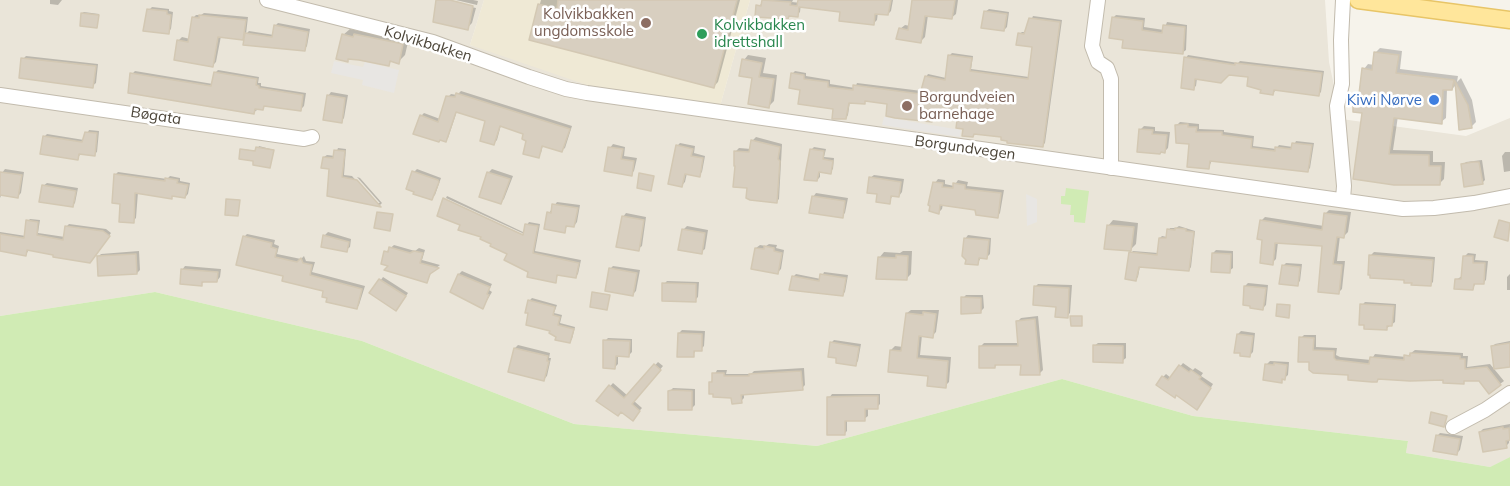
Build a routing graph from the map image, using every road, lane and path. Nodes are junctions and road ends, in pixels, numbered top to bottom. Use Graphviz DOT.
graph roads {
  1 [pos="267,0"];
  2 [pos="1098,0"];
  3 [pos="1343,0"];
  4 [pos="1358,0"];
  5 [pos="1510,20"];
  6 [pos="587,93"];
  7 [pos="0,95"];
  8 [pos="312,137"];
  9 [pos="1111,168"];
  10 [pos="1510,196"];
  11 [pos="1343,200"];
  12 [pos="1510,393"];
  13 [pos="1453,427"];
  1 -- 6 [label="street, Kolvikbakken"];
  2 -- 9 [label="street"];
  3 -- 11 [label="street"];
  4 -- 5 [label="main road"];
  6 -- 9 [label="street, Borgundvegen"];
  7 -- 8 [label="street, Bøgata"];
  9 -- 11 [label="street, Borgundvegen"];
  10 -- 11 [label="street, Borgundvegen"];
  12 -- 13 [label="street"];
}
